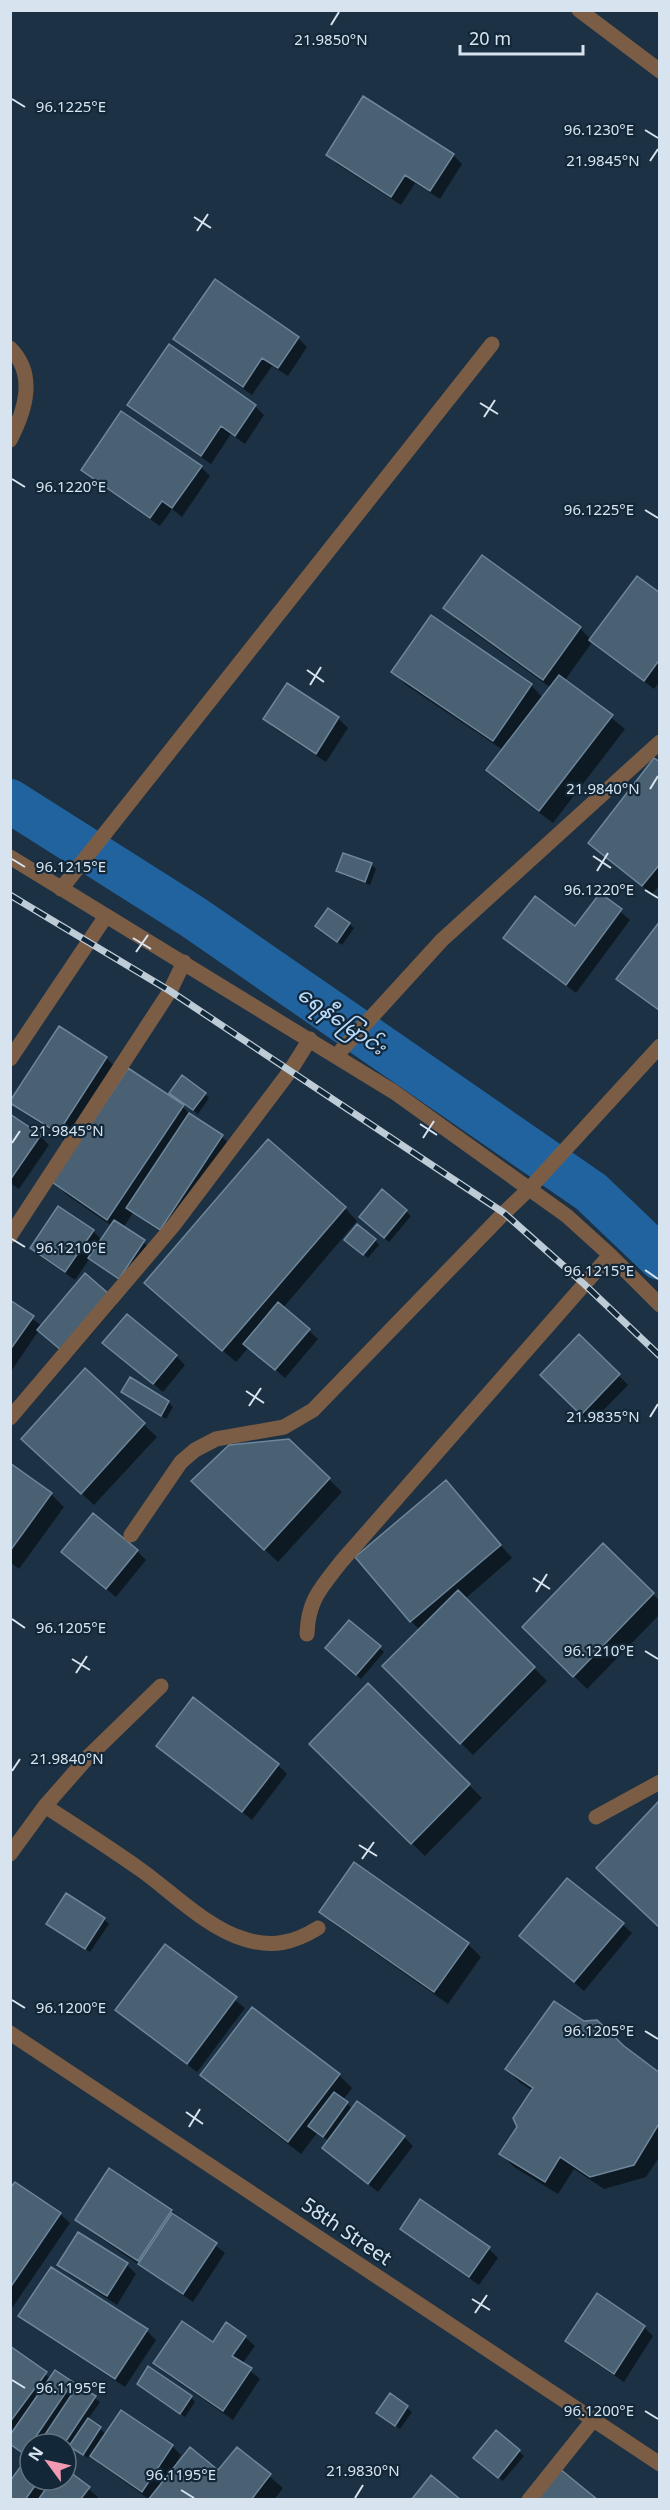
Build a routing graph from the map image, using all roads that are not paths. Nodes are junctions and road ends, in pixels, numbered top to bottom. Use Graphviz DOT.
graph roads {
  1 [pos="579,10"];
  2 [pos="660,71"];
  3 [pos="492,344"];
  4 [pos="10,348"];
  5 [pos="10,440"];
  6 [pos="660,742"];
  7 [pos="10,857"];
  8 [pos="61,889"];
  9 [pos="106,916"];
  10 [pos="184,962"];
  11 [pos="309,1039"];
  12 [pos="660,1046"];
  13 [pos="336,1056"];
  14 [pos="10,1059"];
  15 [pos="530,1188"];
  16 [pos="10,1236"];
  17 [pos="610,1255"];
  18 [pos="660,1305"];
  19 [pos="10,1418"];
  20 [pos="131,1535"];
  21 [pos="307,1634"];
  22 [pos="160,1686"];
  23 [pos="660,1782"];
  24 [pos="45,1806"];
  25 [pos="596,1817"];
  26 [pos="10,1854"];
  27 [pos="318,1928"];
  28 [pos="10,2033"];
  29 [pos="593,2420"];
  30 [pos="660,2464"];
  31 [pos="529,2499"];
  1 -- 2 [label="street"];
  3 -- 8 [label="street"];
  4 -- 5 [label="street"];
  6 -- 13 [label="street"];
  7 -- 8 [label="street"];
  8 -- 9 [label="street"];
  9 -- 10 [label="street"];
  9 -- 14 [label="street"];
  10 -- 11 [label="street"];
  10 -- 16 [label="street"];
  11 -- 13 [label="street"];
  11 -- 19 [label="street"];
  12 -- 15 [label="street"];
  13 -- 15 [label="street"];
  15 -- 17 [label="street"];
  15 -- 20 [label="street"];
  17 -- 18 [label="street"];
  17 -- 21 [label="street"];
  22 -- 24 [label="street"];
  23 -- 25 [label="street"];
  24 -- 26 [label="street"];
  24 -- 27 [label="street"];
  28 -- 29 [label="street, 58th Street"];
  29 -- 30 [label="street, 58th Street"];
  29 -- 31 [label="street"];
}
